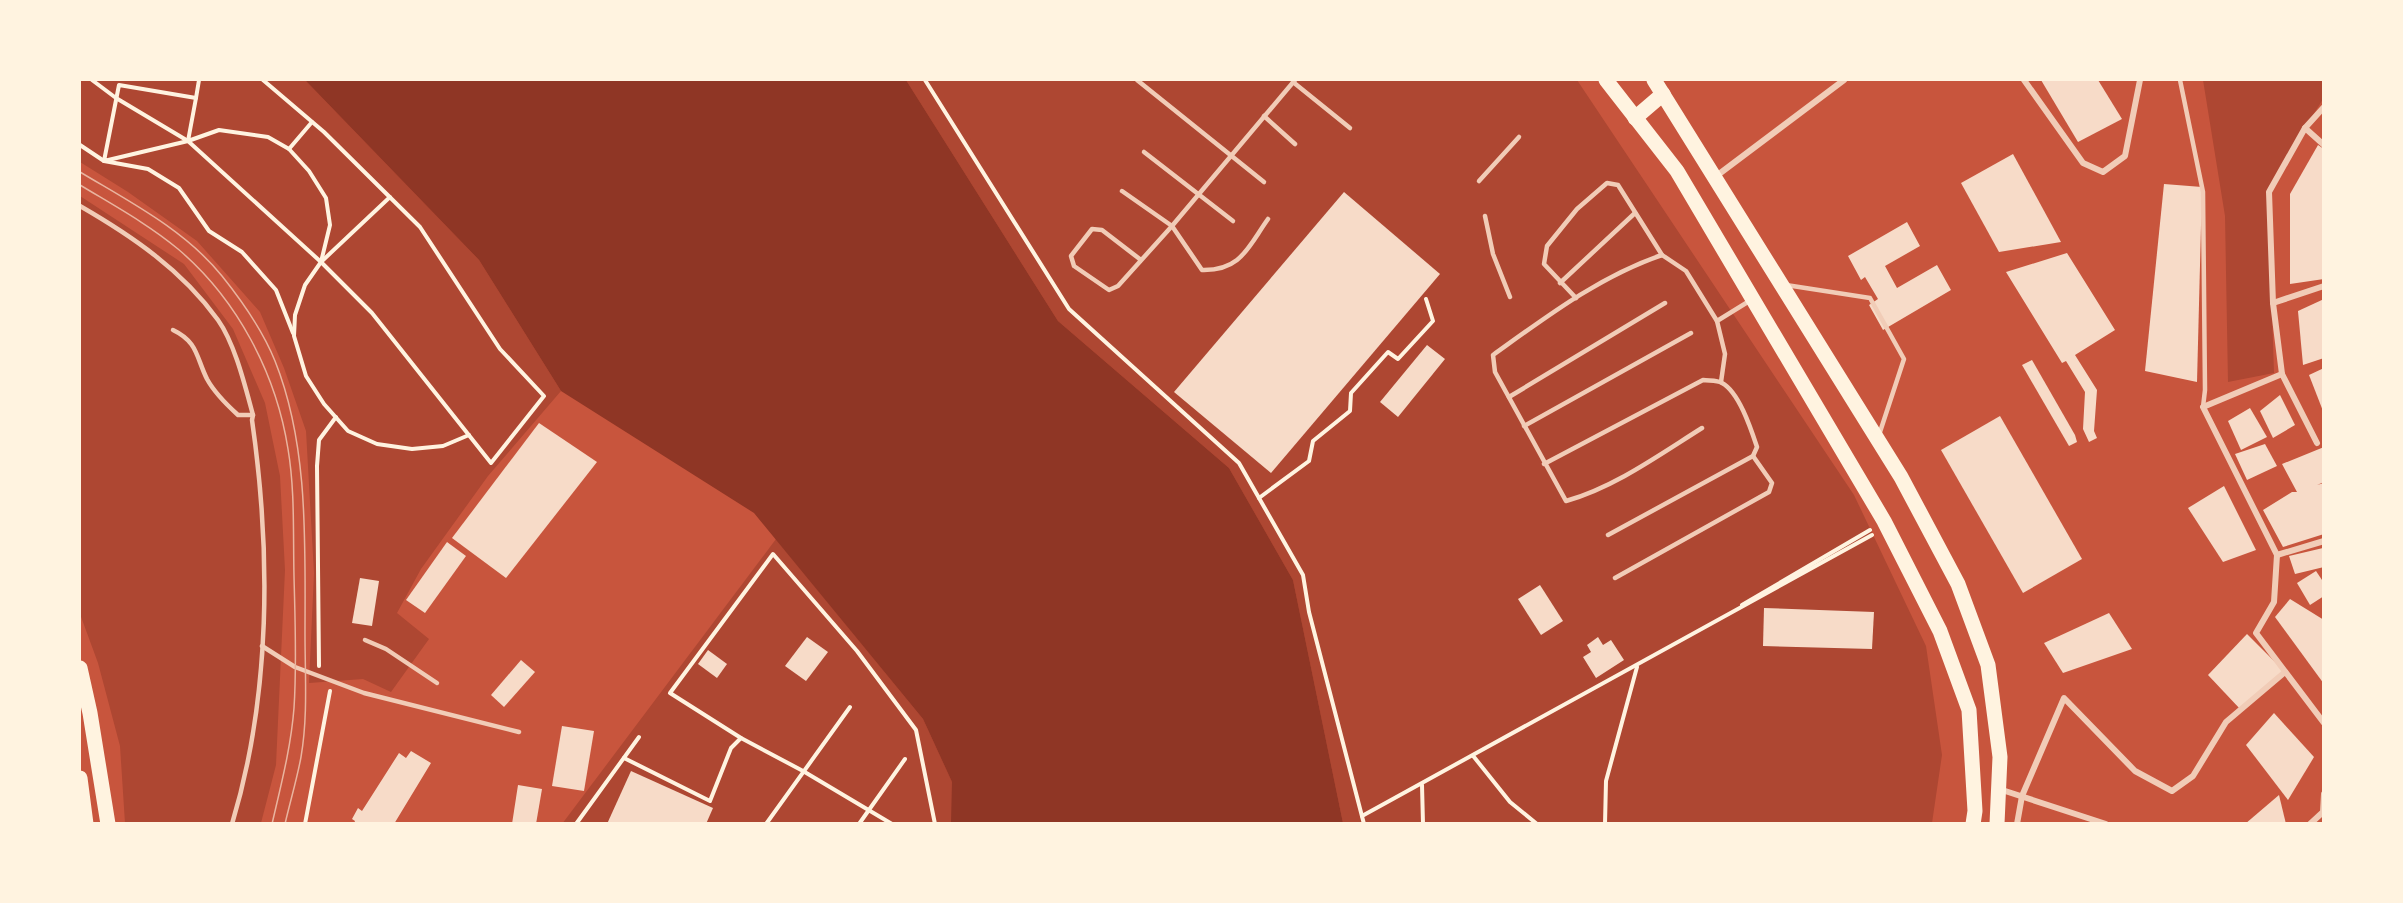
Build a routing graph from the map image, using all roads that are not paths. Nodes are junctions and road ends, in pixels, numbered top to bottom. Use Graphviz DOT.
graph roads {
  1 [pos="1137,80"];
  2 [pos="1606,80"];
  3 [pos="1654,80"];
  4 [pos="1844,80"];
  5 [pos="2024,80"];
  6 [pos="2140,80"];
  7 [pos="2180,80"];
  8 [pos="1294,81"];
  9 [pos="1663,94"];
  10 [pos="2324,107"];
  11 [pos="1264,116"];
  12 [pos="1635,118"];
  13 [pos="1350,128"];
  14 [pos="2305,128"];
  15 [pos="1519,137"];
  16 [pos="1295,144"];
  17 [pos="2324,145"];
  18 [pos="1144,152"];
  19 [pos="1231,155"];
  20 [pos="1714,177"];
  21 [pos="1479,181"];
  22 [pos="1264,182"];
  23 [pos="1122,191"];
  24 [pos="1199,194"];
  25 [pos="80,206"];
  26 [pos="1635,213"];
  27 [pos="1485,216"];
  28 [pos="1268,219"];
  29 [pos="1233,221"];
  30 [pos="1172,226"];
  31 [pos="1662,255"];
  32 [pos="1141,260"];
  33 [pos="1560,283"];
  34 [pos="1780,284"];
  35 [pos="2324,286"];
  36 [pos="1510,297"];
  37 [pos="1576,298"];
  38 [pos="1754,299"];
  39 [pos="1665,303"];
  40 [pos="2273,303"];
  41 [pos="1717,321"];
  42 [pos="173,330"];
  43 [pos="1691,333"];
  44 [pos="2282,374"];
  45 [pos="1721,382"];
  46 [pos="1509,397"];
  47 [pos="2203,407"];
  48 [pos="253,415"];
  49 [pos="1524,426"];
  50 [pos="1702,428"];
  51 [pos="1878,440"];
  52 [pos="2317,443"];
  53 [pos="1753,456"];
  54 [pos="1544,464"];
  55 [pos="1608,535"];
  56 [pos="2324,541"];
  57 [pos="2277,555"];
  58 [pos="1615,578"];
  59 [pos="365,640"];
  60 [pos="262,646"];
  61 [pos="80,668"];
  62 [pos="2285,672"];
  63 [pos="437,683"];
  64 [pos="2324,723"];
  65 [pos="519,732"];
  66 [pos="80,778"];
  67 [pos="1998,788"];
  68 [pos="2324,794"];
  69 [pos="2022,796"];
  70 [pos="2323,813"];
  71 [pos="86,824"];
  72 [pos="108,824"];
  73 [pos="232,824"];
  74 [pos="1973,824"];
  75 [pos="1997,824"];
  76 [pos="2017,824"];
  77 [pos="2106,824"];
  78 [pos="2310,824"];
  1 -- 19 [label="lane"];
  2 -- 12 [label="main road"];
  3 -- 9 [label="main road"];
  4 -- 20 [label="street"];
  5 -- 6 [label="street"];
  7 -- 47 [label="lane"];
  8 -- 11 [label="lane"];
  8 -- 13 [label="lane"];
  9 -- 12 [label="main road"];
  9 -- 20 [label="main road"];
  10 -- 14 [label="street"];
  11 -- 16 [label="lane"];
  11 -- 19 [label="lane"];
  12 -- 38 [label="main road"];
  14 -- 17 [label="street"];
  14 -- 40 [label="street"];
  15 -- 21 [label="lane"];
  18 -- 24 [label="lane"];
  19 -- 22 [label="lane"];
  19 -- 24 [label="lane"];
  20 -- 34 [label="main road"];
  23 -- 30 [label="lane"];
  24 -- 29 [label="lane"];
  24 -- 30 [label="lane"];
  25 -- 48 [label="lane"];
  26 -- 31 [label="lane"];
  26 -- 33 [label="lane"];
  26 -- 33 [label="lane"];
  27 -- 36 [label="lane"];
  28 -- 30 [label="lane"];
  30 -- 32 [label="lane"];
  31 -- 37 [label="lane"];
  31 -- 41 [label="lane"];
  32 -- 32 [label="lane"];
  33 -- 37 [label="lane"];
  34 -- 51 [label="main road"];
  34 -- 51 [label="lane"];
  35 -- 40 [label="street"];
  37 -- 46 [label="lane"];
  38 -- 41 [label="lane"];
  38 -- 74 [label="main road"];
  39 -- 46 [label="lane"];
  40 -- 44 [label="street"];
  41 -- 45 [label="lane"];
  42 -- 48 [label="lane"];
  43 -- 49 [label="lane"];
  44 -- 47 [label="street"];
  44 -- 52 [label="street"];
  45 -- 53 [label="lane"];
  45 -- 54 [label="lane"];
  46 -- 49 [label="lane"];
  47 -- 57 [label="street"];
  48 -- 60 [label="lane"];
  49 -- 54 [label="lane"];
  50 -- 54 [label="lane"];
  51 -- 67 [label="main road"];
  53 -- 55 [label="lane"];
  53 -- 58 [label="lane"];
  56 -- 57 [label="street"];
  57 -- 62 [label="street"];
  59 -- 63 [label="lane"];
  60 -- 65 [label="lane"];
  60 -- 73 [label="lane"];
  61 -- 72 [label="main road"];
  62 -- 64 [label="street"];
  62 -- 69 [label="street"];
  66 -- 71 [label="main road"];
  67 -- 69 [label="street"];
  67 -- 75 [label="main road"];
  68 -- 70 [label="street"];
  69 -- 76 [label="street"];
  69 -- 77 [label="street"];
  70 -- 78 [label="street"];
}
